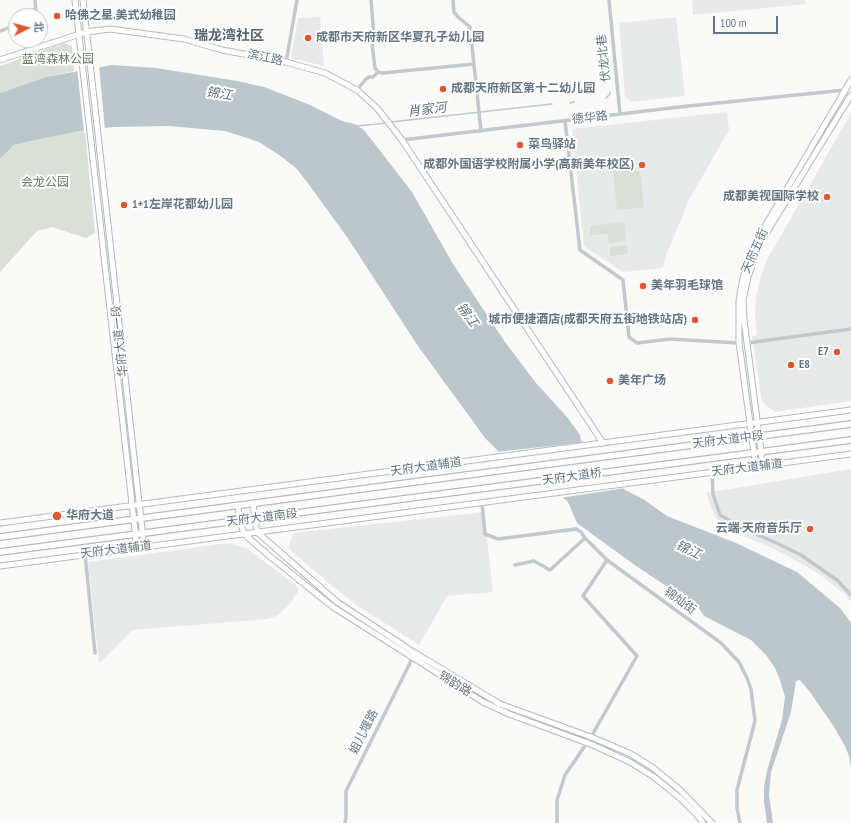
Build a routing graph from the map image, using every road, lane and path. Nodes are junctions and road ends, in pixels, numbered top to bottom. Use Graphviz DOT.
graph roads {
  1 [pos="75,0"];
  2 [pos="83,0"];
  3 [pos="297,0"];
  4 [pos="371,0"];
  5 [pos="453,0"];
  6 [pos="609,0"];
  7 [pos="86,32"];
  8 [pos="78,34"];
  9 [pos="0,60"];
  10 [pos="286,62"];
  11 [pos="474,64"];
  12 [pos="378,72"];
  13 [pos="851,80"];
  14 [pos="357,90"];
  15 [pos="846,90"];
  16 [pos="851,95"];
  17 [pos="620,114"];
  18 [pos="565,121"];
  19 [pos="481,131"];
  20 [pos="402,140"];
  21 [pos="851,329"];
  22 [pos="739,343"];
  23 [pos="746,343"];
  24 [pos="851,410"];
  25 [pos="757,423"];
  26 [pos="750,424"];
  27 [pos="851,424"];
  28 [pos="759,436"];
  29 [pos="752,437"];
  30 [pos="851,440"];
  31 [pos="603,443"];
  32 [pos="761,452"];
  33 [pos="754,453"];
  34 [pos="851,454"];
  35 [pos="756,466"];
  36 [pos="763,466"];
  37 [pos="505,470"];
  38 [pos="619,471"];
  39 [pos="712,472"];
  40 [pos="524,483"];
  41 [pos="482,503"];
  42 [pos="253,504"];
  43 [pos="139,505"];
  44 [pos="132,506"];
  45 [pos="238,506"];
  46 [pos="141,519"];
  47 [pos="255,519"];
  48 [pos="134,520"];
  49 [pos="240,521"];
  50 [pos="0,523"];
  51 [pos="257,532"];
  52 [pos="136,534"];
  53 [pos="142,534"];
  54 [pos="244,534"];
  55 [pos="0,537"];
  56 [pos="585,538"];
  57 [pos="144,547"];
  58 [pos="137,548"];
  59 [pos="0,552"];
  60 [pos="85,554"];
  61 [pos="607,560"];
  62 [pos="515,565"];
  63 [pos="0,566"];
  64 [pos="851,595"];
  65 [pos="95,653"];
  66 [pos="415,653"];
  67 [pos="412,658"];
  68 [pos="591,737"];
  69 [pos="587,743"];
  70 [pos="345,823"];
  71 [pos="557,823"];
  72 [pos="703,823"];
  73 [pos="712,823"];
  74 [pos="740,823"];
  1 -- 8 [label="street"];
  2 -- 7 [label="street"];
  3 -- 10 [label="street"];
  4 -- 12 [label="street"];
  5 -- 11 [label="street"];
  6 -- 17 [label="street, 伏龙北巷"];
  7 -- 8 [label="street, 滨江路"];
  7 -- 10 [label="street, 滨江路"];
  7 -- 43 [label="street, 华府大道一段"];
  8 -- 9 [label="street, 滨江路"];
  8 -- 44 [label="street"];
  10 -- 14 [label="street, 滨江路"];
  11 -- 12 [label="street"];
  11 -- 19 [label="street"];
  12 -- 14 [label="street"];
  13 -- 15 [label="street, 天府五街"];
  14 -- 20 [label="street"];
  15 -- 17 [label="street, 德华路"];
  15 -- 22 [label="street, 天府五街"];
  16 -- 23 [label="street, 天府五街"];
  17 -- 18 [label="street, 德华路"];
  18 -- 19 [label="street, 德华路"];
  18 -- 22 [label="street"];
  19 -- 20 [label="street, 德华路"];
  20 -- 31 [label="street"];
  21 -- 23 [label="street"];
  22 -- 26 [label="street, 天府五街"];
  23 -- 25 [label="street, 天府五街"];
  24 -- 25 [label="street, 天府大道辅道"];
  25 -- 26 [label="street, 天府大道辅道"];
  25 -- 28 [label="street, 天府五街"];
  26 -- 29 [label="street, 天府五街"];
  26 -- 31 [label="street, 天府大道辅道"];
  27 -- 28 [label="main road, 天府大道中段"];
  28 -- 29 [label="main road, 天府大道中段"];
  28 -- 32 [label="street, 天府五街"];
  29 -- 33 [label="street, 天府五街"];
  29 -- 37 [label="main road, 天府大道中段"];
  30 -- 32 [label="main road, 天府大道中段"];
  31 -- 43 [label="street, 天府大道辅道"];
  32 -- 33 [label="main road, 天府大道中段"];
  32 -- 36 [label="street, 天府五街"];
  33 -- 35 [label="street, 天府五街"];
  33 -- 38 [label="main road, 天府大道中段"];
  34 -- 36 [label="street, 天府大道辅道"];
  35 -- 36 [label="street, 天府大道辅道"];
  35 -- 39 [label="street, 天府大道辅道"];
  37 -- 42 [label="main road, 天府大道南段"];
  38 -- 40 [label="main road, 天府大道桥"];
  39 -- 41 [label="street, 天府大道辅道"];
  39 -- 64 [label="street"];
  40 -- 47 [label="main road, 天府大道南段"];
  41 -- 51 [label="street, 天府大道辅道"];
  41 -- 56 [label="street, 锦灿街"];
  42 -- 45 [label="main road, 天府大道南段"];
  42 -- 47 [label="street"];
  43 -- 44 [label="street, 天府大道辅道"];
  43 -- 46 [label="street, 华府大道一段"];
  44 -- 48 [label="street"];
  44 -- 50 [label="street, 天府大道辅道"];
  45 -- 46 [label="main road, 天府大道南段"];
  45 -- 49 [label="street"];
  46 -- 48 [label="main road, 天府大道南段"];
  46 -- 53 [label="street, 华府大道一段"];
  47 -- 49 [label="main road, 天府大道南段"];
  47 -- 51 [label="street"];
  48 -- 52 [label="street"];
  48 -- 55 [label="main road, 天府大道南段"];
  49 -- 53 [label="main road, 天府大道南段"];
  49 -- 54 [label="street"];
  51 -- 54 [label="street, 天府大道辅道"];
  51 -- 66 [label="street, 锦韵路"];
  52 -- 53 [label="main road, 天府大道南段"];
  52 -- 58 [label="street"];
  52 -- 59 [label="main road, 天府大道南段"];
  53 -- 57 [label="street, 华府大道一段"];
  54 -- 57 [label="street, 天府大道辅道"];
  54 -- 67 [label="street, 锦韵路"];
  56 -- 61 [label="street, 锦灿街"];
  56 -- 62 [label="street"];
  57 -- 58 [label="street, 天府大道辅道"];
  58 -- 60 [label="street, 天府大道辅道"];
  60 -- 63 [label="street, 天府大道辅道"];
  60 -- 65 [label="street"];
  61 -- 68 [label="street"];
  61 -- 74 [label="street, 锦灿街"];
  66 -- 67 [label="street, 姐儿堰路"];
  66 -- 68 [label="street, 锦韵路"];
  67 -- 69 [label="street, 锦韵路"];
  67 -- 70 [label="street, 姐儿堰路"];
  68 -- 69 [label="street"];
  68 -- 73 [label="street, 锦韵路"];
  69 -- 71 [label="street"];
  69 -- 72 [label="street, 锦韵路"];
}
